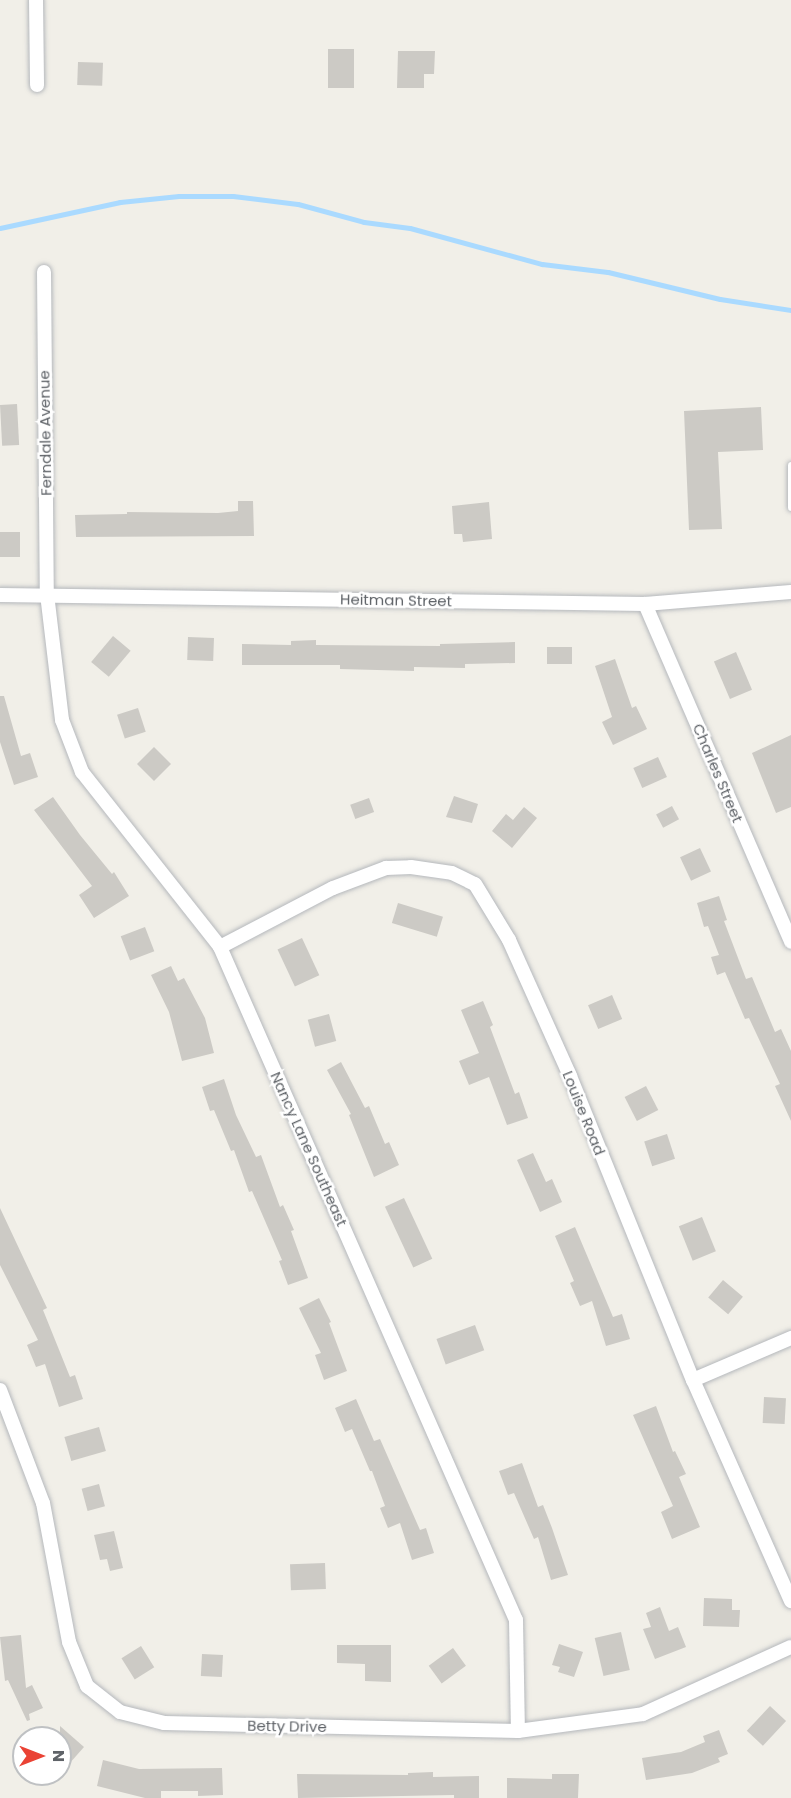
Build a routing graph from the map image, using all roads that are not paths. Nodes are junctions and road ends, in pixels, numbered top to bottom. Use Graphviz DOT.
graph roads {
  1 [pos="36,0"];
  2 [pos="37,85"];
  3 [pos="44,272"];
  4 [pos="791,465"];
  5 [pos="791,507"];
  6 [pos="791,592"];
  7 [pos="47,594"];
  8 [pos="0,595"];
  9 [pos="645,604"];
  10 [pos="791,942"];
  11 [pos="220,947"];
  12 [pos="791,1338"];
  13 [pos="693,1380"];
  14 [pos="0,1390"];
  15 [pos="791,1601"];
  16 [pos="791,1647"];
  17 [pos="518,1731"];
  1 -- 2 [label="street"];
  3 -- 7 [label="street, Ferndale Avenue"];
  4 -- 5 [label="lane"];
  6 -- 9 [label="street, Heitman Street"];
  7 -- 8 [label="street, Heitman Street"];
  7 -- 9 [label="street, Heitman Street"];
  7 -- 11 [label="street, Nancy Lane Southeast"];
  9 -- 10 [label="street, Charles Street"];
  11 -- 13 [label="street, Louise Road"];
  11 -- 17 [label="street, Nancy Lane Southeast"];
  12 -- 13 [label="street"];
  13 -- 15 [label="street, Louise Road"];
  14 -- 17 [label="street, Betty Drive"];
  16 -- 17 [label="street, Betty Drive"];
}
